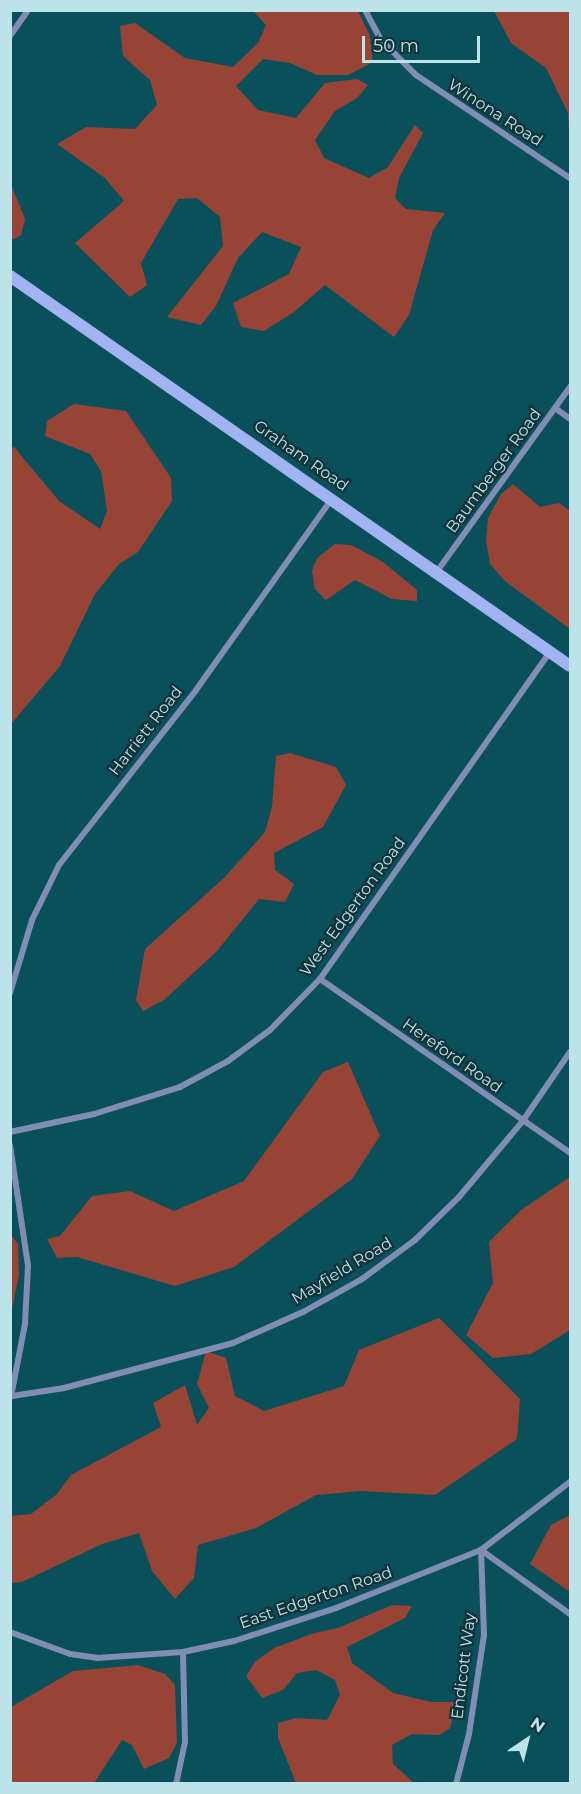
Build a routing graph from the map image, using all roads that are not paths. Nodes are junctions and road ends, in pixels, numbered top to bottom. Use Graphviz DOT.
graph roads {
  1 [pos="28,10"];
  2 [pos="364,10"];
  3 [pos="10,36"];
  4 [pos="570,178"];
  5 [pos="10,276"];
  6 [pos="570,387"];
  7 [pos="555,408"];
  8 [pos="570,419"];
  9 [pos="332,499"];
  10 [pos="438,570"];
  11 [pos="550,652"];
  12 [pos="570,666"];
  13 [pos="320,979"];
  14 [pos="10,993"];
  15 [pos="570,1052"];
  16 [pos="522,1122"];
  17 [pos="10,1132"];
  18 [pos="10,1145"];
  19 [pos="570,1153"];
  20 [pos="11,1397"];
  21 [pos="570,1482"];
  22 [pos="481,1550"];
  23 [pos="570,1614"];
  24 [pos="10,1632"];
  25 [pos="183,1652"];
  26 [pos="176,1784"];
  27 [pos="456,1784"];
  1 -- 3 [label="street"];
  2 -- 4 [label="street, Winona Road"];
  5 -- 9 [label="main road, Graham Road"];
  6 -- 7 [label="street, Baumberger Road"];
  7 -- 8 [label="street"];
  7 -- 10 [label="street, Baumberger Road"];
  9 -- 10 [label="main road, Graham Road"];
  9 -- 14 [label="street, Harriett Road"];
  10 -- 11 [label="main road, Graham Road"];
  11 -- 12 [label="main road, Graham Road"];
  11 -- 13 [label="street, West Edgerton Road"];
  13 -- 16 [label="street, Hereford Road"];
  13 -- 17 [label="street, West Edgerton Road"];
  15 -- 16 [label="street, Mayfield Road"];
  16 -- 19 [label="street, Hereford Road"];
  16 -- 20 [label="street, Mayfield Road"];
  18 -- 20 [label="street"];
  21 -- 22 [label="street, East Edgerton Road"];
  22 -- 23 [label="street"];
  22 -- 25 [label="street, East Edgerton Road"];
  22 -- 27 [label="street, Endicott Way"];
  24 -- 25 [label="street, East Edgerton Road"];
  25 -- 26 [label="street"];
}
